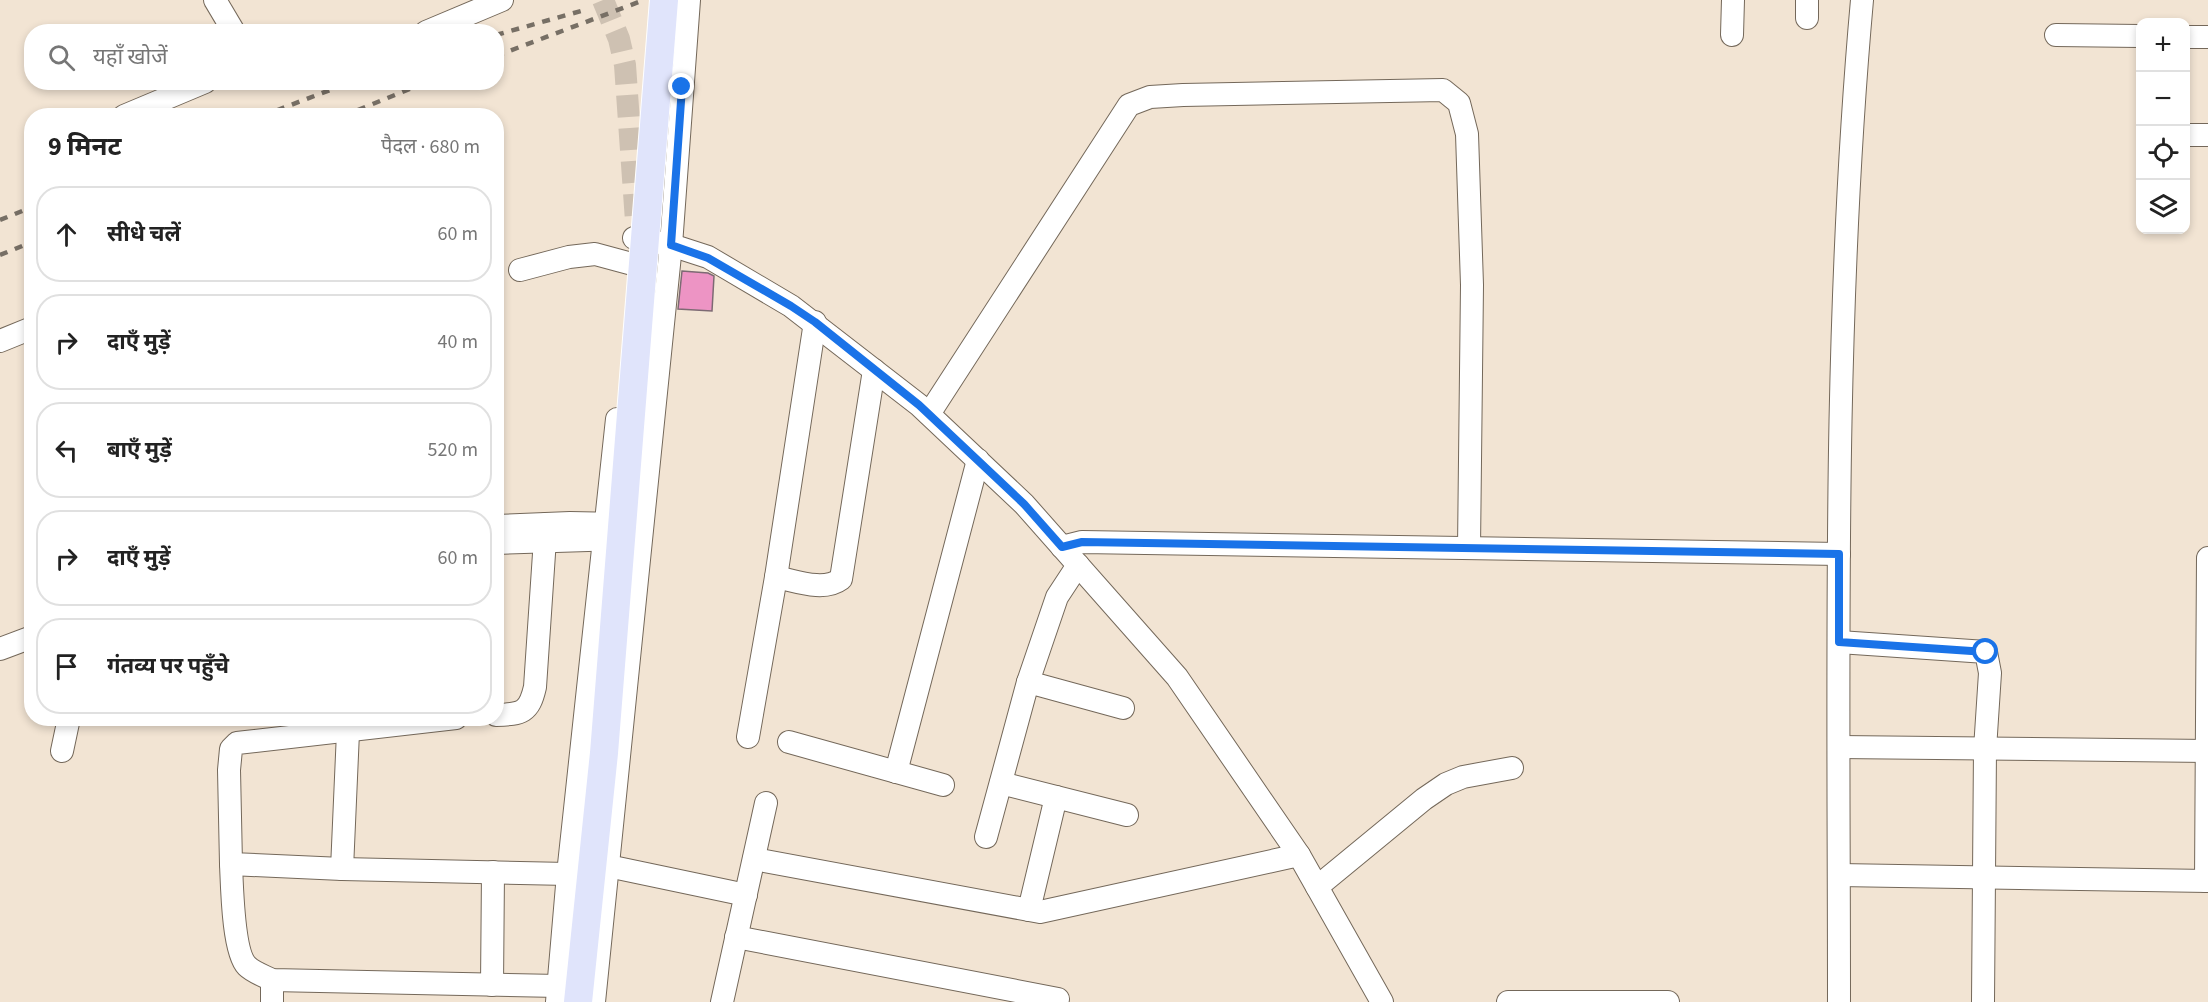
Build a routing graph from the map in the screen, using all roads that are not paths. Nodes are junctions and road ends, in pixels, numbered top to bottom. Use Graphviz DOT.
graph roads {
  1 [pos="215,0"];
  2 [pos="502,0"];
  3 [pos="664,0"];
  4 [pos="688,0"];
  5 [pos="1733,0"];
  6 [pos="1862,0"];
  7 [pos="229,24"];
  8 [pos="445,24"];
  9 [pos="1732,35"];
  10 [pos="2056,35"];
  11 [pos="2136,36"];
  12 [pos="2190,37"];
  13 [pos="2208,37"];
  14 [pos="186,90"];
  15 [pos="143,108"];
  16 [pos="671,245"];
  17 [pos="632,264"];
  18 [pos="520,270"];
  19 [pos="815,322"];
  20 [pos="24,331"];
  21 [pos="0,341"];
  22 [pos="874,370"];
  23 [pos="929,414"];
  24 [pos="978,460"];
  25 [pos="504,527"];
  26 [pos="643,531"];
  27 [pos="546,532"];
  28 [pos="605,532"];
  29 [pos="504,541"];
  30 [pos="1062,547"];
  31 [pos="1469,548"];
  32 [pos="1839,554"];
  33 [pos="2208,558"];
  34 [pos="1078,565"];
  35 [pos="776,577"];
  36 [pos="0,633"];
  37 [pos="24,634"];
  38 [pos="24,637"];
  39 [pos="1839,642"];
  40 [pos="0,649"];
  41 [pos="1028,682"];
  42 [pos="1123,708"];
  43 [pos="504,715"];
  44 [pos="67,726"];
  45 [pos="396,726"];
  46 [pos="348,732"];
  47 [pos="747,737"];
  48 [pos="789,742"];
  49 [pos="1839,747"];
  50 [pos="1985,749"];
  51 [pos="62,751"];
  52 [pos="2207,752"];
  53 [pos="1512,768"];
  54 [pos="896,772"];
  55 [pos="1001,783"];
  56 [pos="943,785"];
  57 [pos="1056,797"];
  58 [pos="766,803"];
  59 [pos="1127,815"];
  60 [pos="986,837"];
  61 [pos="1299,855"];
  62 [pos="754,859"];
  63 [pos="231,864"];
  64 [pos="608,866"];
  65 [pos="342,869"];
  66 [pos="493,872"];
  67 [pos="568,874"];
  68 [pos="1839,875"];
  69 [pos="1984,877"];
  70 [pos="2207,881"];
  71 [pos="1317,887"];
  72 [pos="746,895"];
  73 [pos="1029,910"];
  74 [pos="736,937"];
  75 [pos="492,985"];
  76 [pos="272,991"];
  77 [pos="565,997"];
  78 [pos="1058,999"];
  79 [pos="594,1002"];
  80 [pos="722,1002"];
  81 [pos="1382,1002"];
  82 [pos="1508,1002"];
  83 [pos="1668,1002"];
  84 [pos="1839,1002"];
  85 [pos="1983,1002"];
  1 -- 7 [label="street"];
  2 -- 8 [label="street"];
  3 -- 77 [label="main road, bridge"];
  4 -- 16 [label="street"];
  5 -- 9 [label="street"];
  6 -- 32 [label="street"];
  10 -- 11 [label="street"];
  12 -- 13 [label="street"];
  14 -- 15 [label="street"];
  16 -- 17 [label="street"];
  16 -- 19 [label="street"];
  16 -- 26 [label="street"];
  17 -- 18 [label="street"];
  17 -- 28 [label="street"];
  19 -- 22 [label="street"];
  19 -- 35 [label="street"];
  20 -- 21 [label="street"];
  22 -- 23 [label="street"];
  22 -- 35 [label="street"];
  23 -- 24 [label="street"];
  23 -- 31 [label="street"];
  24 -- 30 [label="street"];
  24 -- 54 [label="street"];
  25 -- 27 [label="street"];
  26 -- 28 [label="street"];
  26 -- 64 [label="street"];
  27 -- 28 [label="street"];
  27 -- 29 [label="street"];
  27 -- 43 [label="street"];
  28 -- 67 [label="street"];
  30 -- 31 [label="street"];
  30 -- 34 [label="street"];
  31 -- 32 [label="street"];
  32 -- 39 [label="street"];
  33 -- 52 [label="street"];
  34 -- 41 [label="street"];
  34 -- 61 [label="street"];
  35 -- 47 [label="street"];
  36 -- 37 [label="street"];
  38 -- 40 [label="street"];
  39 -- 49 [label="street"];
  39 -- 50 [label="street"];
  41 -- 42 [label="street"];
  41 -- 55 [label="street"];
  44 -- 51 [label="street"];
  45 -- 46 [label="street"];
  46 -- 63 [label="street"];
  46 -- 65 [label="street"];
  48 -- 54 [label="street"];
  49 -- 50 [label="street"];
  49 -- 68 [label="street"];
  50 -- 52 [label="street"];
  50 -- 69 [label="street"];
  52 -- 70 [label="street"];
  53 -- 71 [label="street"];
  54 -- 56 [label="street"];
  55 -- 57 [label="street"];
  55 -- 60 [label="street"];
  57 -- 59 [label="street"];
  57 -- 73 [label="street"];
  58 -- 62 [label="street"];
  61 -- 71 [label="street"];
  61 -- 73 [label="street"];
  62 -- 72 [label="street"];
  62 -- 73 [label="street"];
  63 -- 65 [label="street"];
  63 -- 76 [label="street"];
  64 -- 72 [label="street"];
  64 -- 79 [label="street"];
  65 -- 66 [label="street"];
  66 -- 67 [label="street"];
  66 -- 75 [label="street"];
  67 -- 77 [label="street"];
  68 -- 69 [label="street"];
  68 -- 84 [label="street"];
  69 -- 70 [label="street"];
  69 -- 85 [label="street"];
  71 -- 81 [label="street"];
  72 -- 74 [label="street"];
  74 -- 78 [label="street"];
  74 -- 80 [label="street"];
  75 -- 76 [label="street"];
  75 -- 77 [label="street"];
  82 -- 83 [label="street"];
}
